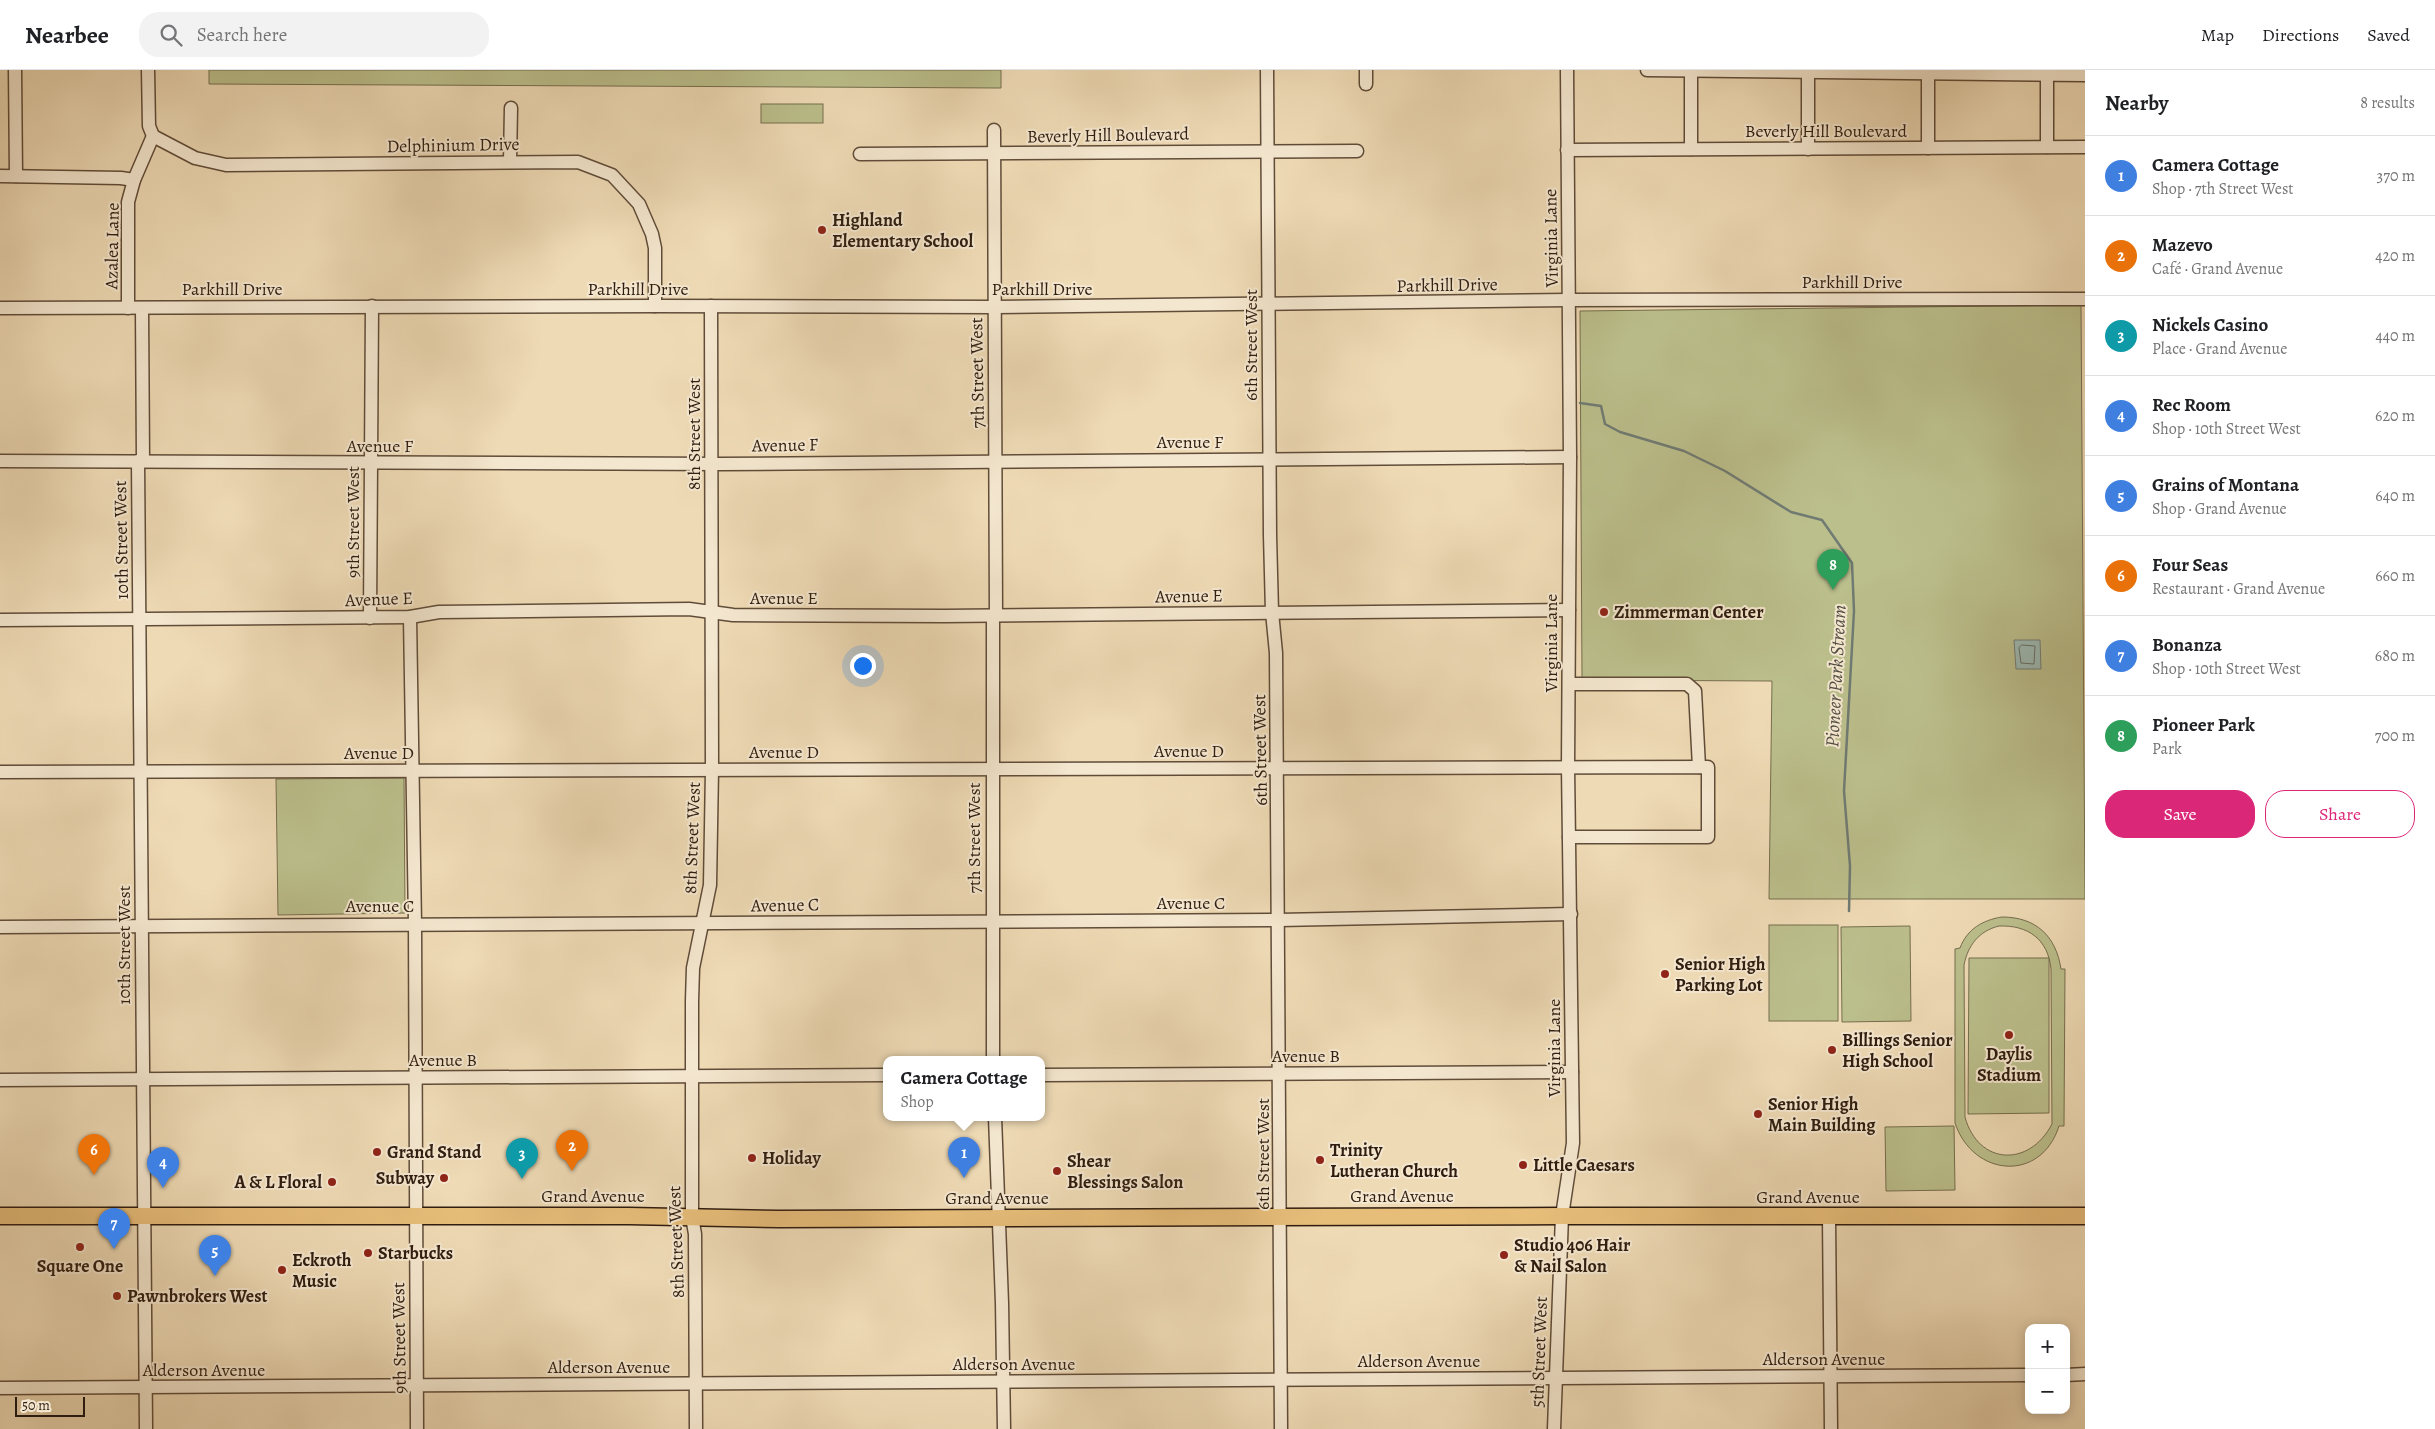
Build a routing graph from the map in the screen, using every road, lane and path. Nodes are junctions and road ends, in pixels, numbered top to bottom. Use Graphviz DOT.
graph roads {
  1 [pos="15,70"];
  2 [pos="148,70"];
  3 [pos="1267,70"];
  4 [pos="1366,70"];
  5 [pos="1567,70"];
  6 [pos="1647,70"];
  7 [pos="1690,70"];
  8 [pos="1808,71"];
  9 [pos="1928,72"];
  10 [pos="2047,72"];
  11 [pos="2085,75"];
  12 [pos="1366,84"];
  13 [pos="511,108"];
  14 [pos="994,130"];
  15 [pos="153,136"];
  16 [pos="2085,147"];
  17 [pos="1928,148"];
  18 [pos="2047,148"];
  19 [pos="1690,149"];
  20 [pos="1808,149"];
  21 [pos="1357,150"];
  22 [pos="1567,150"];
  23 [pos="1268,151"];
  24 [pos="860,154"];
  25 [pos="994,154"];
  26 [pos="510,161"];
  27 [pos="0,176"];
  28 [pos="16,176"];
  29 [pos="134,180"];
  30 [pos="2085,298"];
  31 [pos="1569,300"];
  32 [pos="1269,305"];
  33 [pos="372,306"];
  34 [pos="655,306"];
  35 [pos="711,306"];
  36 [pos="994,307"];
  37 [pos="0,308"];
  38 [pos="128,308"];
  39 [pos="142,308"];
  40 [pos="1570,457"];
  41 [pos="1269,458"];
  42 [pos="0,461"];
  43 [pos="140,461"];
  44 [pos="996,461"];
  45 [pos="370,463"];
  46 [pos="711,464"];
  47 [pos="1569,610"];
  48 [pos="711,612"];
  49 [pos="1272,612"];
  50 [pos="994,616"];
  51 [pos="410,617"];
  52 [pos="370,618"];
  53 [pos="0,620"];
  54 [pos="139,620"];
  55 [pos="1568,684"];
  56 [pos="1568,767"];
  57 [pos="1703,767"];
  58 [pos="1278,768"];
  59 [pos="992,769"];
  60 [pos="412,770"];
  61 [pos="712,770"];
  62 [pos="140,771"];
  63 [pos="0,772"];
  64 [pos="1569,838"];
  65 [pos="1571,914"];
  66 [pos="992,920"];
  67 [pos="1279,920"];
  68 [pos="703,923"];
  69 [pos="415,924"];
  70 [pos="142,926"];
  71 [pos="0,927"];
  72 [pos="993,1056"];
  73 [pos="1572,1072"];
  74 [pos="1280,1073"];
  75 [pos="1045,1075"];
  76 [pos="692,1076"];
  77 [pos="883,1076"];
  78 [pos="415,1077"];
  79 [pos="143,1079"];
  80 [pos="0,1080"];
  81 [pos="995,1121"];
  82 [pos="0,1216"];
  83 [pos="144,1216"];
  84 [pos="415,1216"];
  85 [pos="1562,1216"];
  86 [pos="2085,1216"];
  87 [pos="692,1217"];
  88 [pos="1281,1217"];
  89 [pos="1829,1217"];
  90 [pos="998,1218"];
  91 [pos="2070,1374"];
  92 [pos="2085,1374"];
  93 [pos="2025,1375"];
  94 [pos="1831,1376"];
  95 [pos="1557,1378"];
  96 [pos="1282,1380"];
  97 [pos="1003,1382"];
  98 [pos="696,1384"];
  99 [pos="416,1386"];
  100 [pos="0,1388"];
  101 [pos="146,1388"];
  102 [pos="146,1429"];
  103 [pos="417,1429"];
  104 [pos="696,1429"];
  105 [pos="1004,1429"];
  106 [pos="1281,1429"];
  107 [pos="1554,1429"];
  108 [pos="1831,1429"];
  1 -- 28 [label="street"];
  2 -- 15 [label="street"];
  3 -- 23 [label="street, 6th Street West"];
  4 -- 12 [label="street"];
  5 -- 22 [label="street, Virginia Lane"];
  6 -- 7 [label="street"];
  7 -- 8 [label="street"];
  7 -- 19 [label="street"];
  8 -- 9 [label="street"];
  8 -- 20 [label="street"];
  9 -- 10 [label="street"];
  9 -- 17 [label="street"];
  10 -- 11 [label="street"];
  10 -- 18 [label="street"];
  13 -- 26 [label="street"];
  14 -- 25 [label="street, 7th Street West"];
  15 -- 26 [label="street, Delphinium Drive"];
  15 -- 29 [label="street, Azalea Lane"];
  16 -- 18 [label="street, Beverly Hill Boulevard"];
  17 -- 18 [label="street, Beverly Hill Boulevard"];
  17 -- 20 [label="street, Beverly Hill Boulevard"];
  19 -- 20 [label="street, Beverly Hill Boulevard"];
  19 -- 22 [label="street, Beverly Hill Boulevard"];
  21 -- 23 [label="street, Beverly Hill Boulevard"];
  22 -- 31 [label="street, Virginia Lane"];
  23 -- 25 [label="street, Beverly Hill Boulevard"];
  23 -- 32 [label="street, 6th Street West"];
  24 -- 25 [label="street, Beverly Hill Boulevard"];
  25 -- 36 [label="street, 7th Street West"];
  26 -- 34 [label="street, Delphinium Drive"];
  27 -- 28 [label="street"];
  28 -- 29 [label="street"];
  29 -- 38 [label="street, Azalea Lane"];
  30 -- 31 [label="street, Parkhill Drive"];
  31 -- 32 [label="street, Parkhill Drive"];
  31 -- 40 [label="street, Virginia Lane"];
  32 -- 36 [label="street, Parkhill Drive"];
  32 -- 41 [label="street, 6th Street West"];
  33 -- 34 [label="street, Parkhill Drive"];
  33 -- 39 [label="street, Parkhill Drive"];
  33 -- 45 [label="street, 9th Street West"];
  34 -- 35 [label="street, Parkhill Drive"];
  35 -- 36 [label="street, Parkhill Drive"];
  35 -- 46 [label="street, 8th Street West"];
  36 -- 44 [label="street, 7th Street West"];
  37 -- 38 [label="street, Parkhill Drive"];
  38 -- 39 [label="street, Parkhill Drive"];
  39 -- 43 [label="street, 10th Street West"];
  40 -- 41 [label="street, Avenue F"];
  40 -- 47 [label="street, Virginia Lane"];
  41 -- 44 [label="street, Avenue F"];
  41 -- 49 [label="street, 6th Street West"];
  42 -- 43 [label="street, Avenue F"];
  43 -- 45 [label="street, Avenue F"];
  43 -- 54 [label="street, 10th Street West"];
  44 -- 46 [label="street, Avenue F"];
  44 -- 50 [label="street, 7th Street West"];
  45 -- 46 [label="street, Avenue F"];
  45 -- 52 [label="street, 9th Street West"];
  46 -- 48 [label="street, 8th Street West"];
  47 -- 49 [label="street, Avenue E"];
  47 -- 55 [label="street, Virginia Lane"];
  48 -- 50 [label="street, Avenue E"];
  48 -- 51 [label="street, Avenue E"];
  48 -- 61 [label="street, 8th Street West"];
  49 -- 50 [label="street, Avenue E"];
  49 -- 58 [label="street, 6th Street West"];
  50 -- 59 [label="street, 7th Street West"];
  51 -- 52 [label="street, Avenue E"];
  51 -- 60 [label="street, 9th Street West"];
  52 -- 54 [label="street, Avenue E"];
  53 -- 54 [label="street, Avenue E"];
  54 -- 62 [label="street, 10th Street West"];
  55 -- 56 [label="street, Virginia Lane"];
  55 -- 57 [label="street"];
  56 -- 57 [label="street, Avenue D"];
  56 -- 58 [label="street, Avenue D"];
  56 -- 64 [label="street, Virginia Lane"];
  57 -- 64 [label="street"];
  58 -- 59 [label="street, Avenue D"];
  58 -- 67 [label="street, 6th Street West"];
  59 -- 61 [label="street, Avenue D"];
  59 -- 66 [label="street, 7th Street West"];
  60 -- 61 [label="street, Avenue D"];
  60 -- 62 [label="street, Avenue D"];
  60 -- 69 [label="street, 9th Street West"];
  61 -- 68 [label="street, 8th Street West"];
  62 -- 63 [label="street, Avenue D"];
  62 -- 70 [label="street, 10th Street West"];
  64 -- 65 [label="street, Virginia Lane"];
  65 -- 67 [label="street, Avenue C"];
  65 -- 73 [label="street, Virginia Lane"];
  66 -- 67 [label="street, Avenue C"];
  66 -- 68 [label="street, Avenue C"];
  66 -- 72 [label="street, 7th Street West"];
  67 -- 74 [label="street, 6th Street West"];
  68 -- 69 [label="street, Avenue C"];
  68 -- 76 [label="street, 8th Street West"];
  69 -- 70 [label="street, Avenue C"];
  69 -- 78 [label="street, 9th Street West"];
  70 -- 71 [label="street, Avenue C"];
  70 -- 79 [label="street, 10th Street West"];
  73 -- 74 [label="street, Avenue B"];
  73 -- 85 [label="street, Virginia Lane"];
  74 -- 75 [label="street, Avenue B"];
  74 -- 88 [label="street, 6th Street West"];
  76 -- 77 [label="street, Avenue B"];
  76 -- 78 [label="street, Avenue B"];
  76 -- 87 [label="street, 8th Street West"];
  78 -- 79 [label="street, Avenue B"];
  78 -- 84 [label="street, 9th Street West"];
  79 -- 80 [label="street, Avenue B"];
  79 -- 83 [label="street, 10th Street West"];
  81 -- 90 [label="street"];
  82 -- 83 [label="main road, Grand Avenue"];
  83 -- 84 [label="main road, Grand Avenue"];
  83 -- 101 [label="street, 10th Street West"];
  84 -- 87 [label="main road, Grand Avenue"];
  84 -- 99 [label="street, 9th Street West"];
  85 -- 88 [label="main road, Grand Avenue"];
  85 -- 89 [label="main road, Grand Avenue"];
  85 -- 95 [label="street, 5th Street West"];
  86 -- 89 [label="main road, Grand Avenue"];
  87 -- 90 [label="main road, Grand Avenue"];
  87 -- 98 [label="street, 8th Street West"];
  88 -- 90 [label="main road, Grand Avenue"];
  88 -- 96 [label="street, 6th Street West"];
  89 -- 94 [label="street"];
  90 -- 97 [label="street"];
  91 -- 92 [label="street"];
  93 -- 94 [label="street, Alderson Avenue"];
  94 -- 95 [label="street, Alderson Avenue"];
  94 -- 108 [label="street"];
  95 -- 96 [label="street, Alderson Avenue"];
  95 -- 107 [label="street, 5th Street West"];
  96 -- 97 [label="street, Alderson Avenue"];
  96 -- 106 [label="street, 6th Street West"];
  97 -- 98 [label="street, Alderson Avenue"];
  97 -- 105 [label="street"];
  98 -- 99 [label="street, Alderson Avenue"];
  98 -- 104 [label="street, 8th Street West"];
  99 -- 101 [label="street, Alderson Avenue"];
  99 -- 103 [label="street, 9th Street West"];
  100 -- 101 [label="street, Alderson Avenue"];
  101 -- 102 [label="street, 10th Street West"];
}
